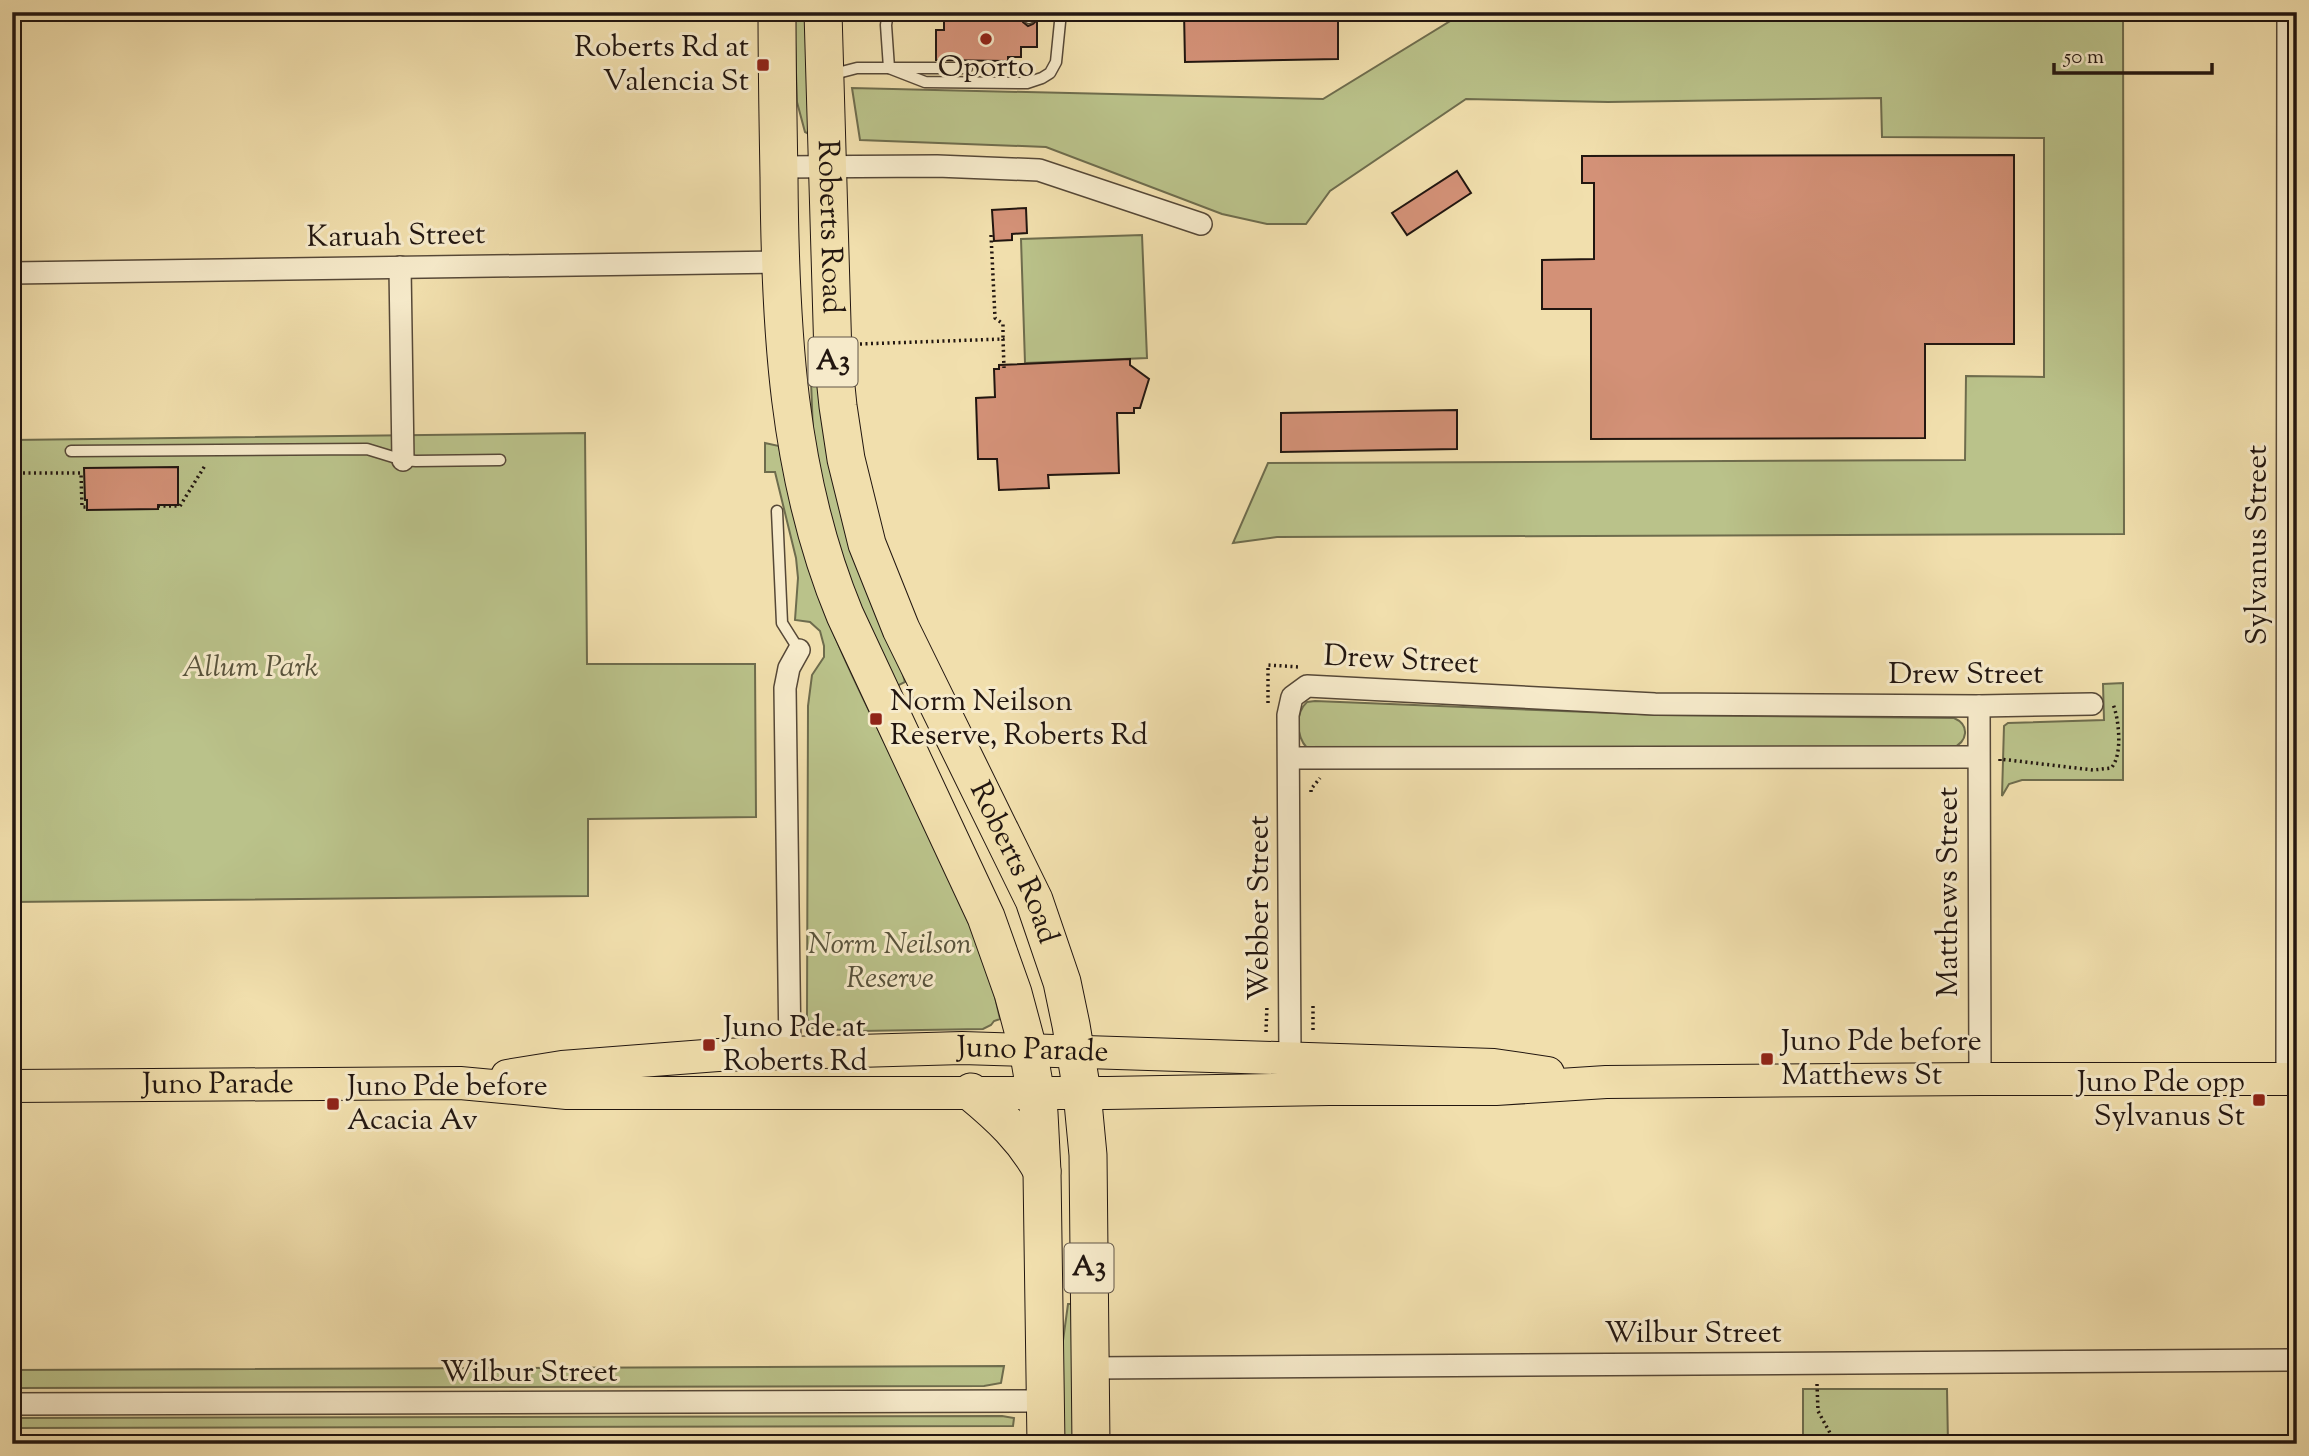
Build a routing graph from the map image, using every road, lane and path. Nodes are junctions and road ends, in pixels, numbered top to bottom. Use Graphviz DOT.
graph roads {
  1 [pos="777,12"];
  2 [pos="823,12"];
  3 [pos="888,12"];
  4 [pos="1061,12"];
  5 [pos="2288,12"];
  6 [pos="889,68"];
  7 [pos="967,68"];
  8 [pos="824,77"];
  9 [pos="779,167"];
  10 [pos="827,167"];
  11 [pos="1201,224"];
  12 [pos="991,235"];
  13 [pos="780,262"];
  14 [pos="400,267"];
  15 [pos="12,272"];
  16 [pos="1003,339"];
  17 [pos="855,345"];
  18 [pos="1004,368"];
  19 [pos="215,450"];
  20 [pos="71,451"];
  21 [pos="403,460"];
  22 [pos="500,460"];
  23 [pos="12,473"];
  24 [pos="158,506"];
  25 [pos="87,507"];
  26 [pos="777,511"];
  27 [pos="799,650"];
  28 [pos="1306,667"];
  29 [pos="2100,701"];
  30 [pos="1268,704"];
  31 [pos="1979,706"];
  32 [pos="1978,757"];
  33 [pos="1290,758"];
  34 [pos="2000,759"];
  35 [pos="1321,778"];
  36 [pos="1311,802"];
  37 [pos="1267,993"];
  38 [pos="1313,994"];
  39 [pos="1266,1034"];
  40 [pos="1313,1035"];
  41 [pos="1028,1049"];
  42 [pos="1076,1051"];
  43 [pos="790,1052"];
  44 [pos="1290,1058"];
  45 [pos="1980,1079"];
  46 [pos="2292,1079"];
  47 [pos="1606,1082"];
  48 [pos="460,1083"];
  49 [pos="14,1085"];
  50 [pos="971,1092"];
  51 [pos="1037,1092"];
  52 [pos="1082,1092"];
  53 [pos="1042,1172"];
  54 [pos="2297,1360"];
  55 [pos="1090,1368"];
  56 [pos="1817,1382"];
  57 [pos="1046,1401"];
  58 [pos="12,1405"];
  59 [pos="1046,1444"];
  60 [pos="1091,1444"];
  61 [pos="1836,1444"];
  1 -- 9 [label="highway, Roberts Road / A3"];
  2 -- 8 [label="highway, Roberts Road / A3"];
  3 -- 6 [label="lane"];
  4 -- 6 [label="lane"];
  5 -- 46 [label="street, Sylvanus Street"];
  6 -- 7 [label="lane"];
  6 -- 8 [label="lane"];
  8 -- 10 [label="highway, Roberts Road / A3"];
  9 -- 10 [label="street"];
  9 -- 13 [label="highway, Roberts Road / A3"];
  10 -- 11 [label="street"];
  10 -- 42 [label="highway, Roberts Road / A3"];
  12 -- 16 [label="path"];
  13 -- 14 [label="street, Karuah Street"];
  13 -- 41 [label="highway, Roberts Road / A3"];
  14 -- 15 [label="street, Karuah Street"];
  14 -- 21 [label="street"];
  16 -- 17 [label="path"];
  16 -- 18 [label="path"];
  19 -- 20 [label="lane"];
  19 -- 21 [label="lane"];
  19 -- 24 [label="path"];
  21 -- 22 [label="lane"];
  23 -- 25 [label="path"];
  26 -- 27 [label="lane"];
  27 -- 43 [label="street"];
  28 -- 30 [label="path"];
  29 -- 31 [label="street, Drew Street"];
  29 -- 34 [label="path"];
  31 -- 32 [label="street, Matthews Street"];
  31 -- 33 [label="street, Drew Street"];
  32 -- 33 [label="street"];
  32 -- 45 [label="street, Matthews Street"];
  33 -- 44 [label="street, Webber Street"];
  35 -- 36 [label="path"];
  37 -- 39 [label="path"];
  38 -- 40 [label="path"];
  41 -- 42 [label="main road, Juno Parade"];
  41 -- 43 [label="main road, Juno Parade"];
  41 -- 51 [label="highway, Roberts Road / A3"];
  42 -- 44 [label="main road, Juno Parade"];
  42 -- 52 [label="highway, Roberts Road / A3"];
  43 -- 48 [label="main road, Juno Parade"];
  44 -- 47 [label="main road, Juno Parade"];
  45 -- 46 [label="main road, Juno Parade"];
  45 -- 47 [label="main road, Juno Parade"];
  47 -- 52 [label="main road, Juno Parade"];
  48 -- 49 [label="main road, Juno Parade"];
  48 -- 50 [label="main road, Juno Parade"];
  50 -- 51 [label="main road, Juno Parade"];
  50 -- 53 [label="highway"];
  51 -- 52 [label="main road, Juno Parade"];
  51 -- 53 [label="highway, Roberts Road / A3"];
  52 -- 55 [label="highway, Roberts Road / A3"];
  53 -- 57 [label="highway, Roberts Road / A3"];
  54 -- 55 [label="street, Wilbur Street"];
  55 -- 60 [label="highway, Roberts Road / A3"];
  56 -- 61 [label="path"];
  57 -- 58 [label="street, Wilbur Street"];
  57 -- 59 [label="highway, Roberts Road / A3"];
}
